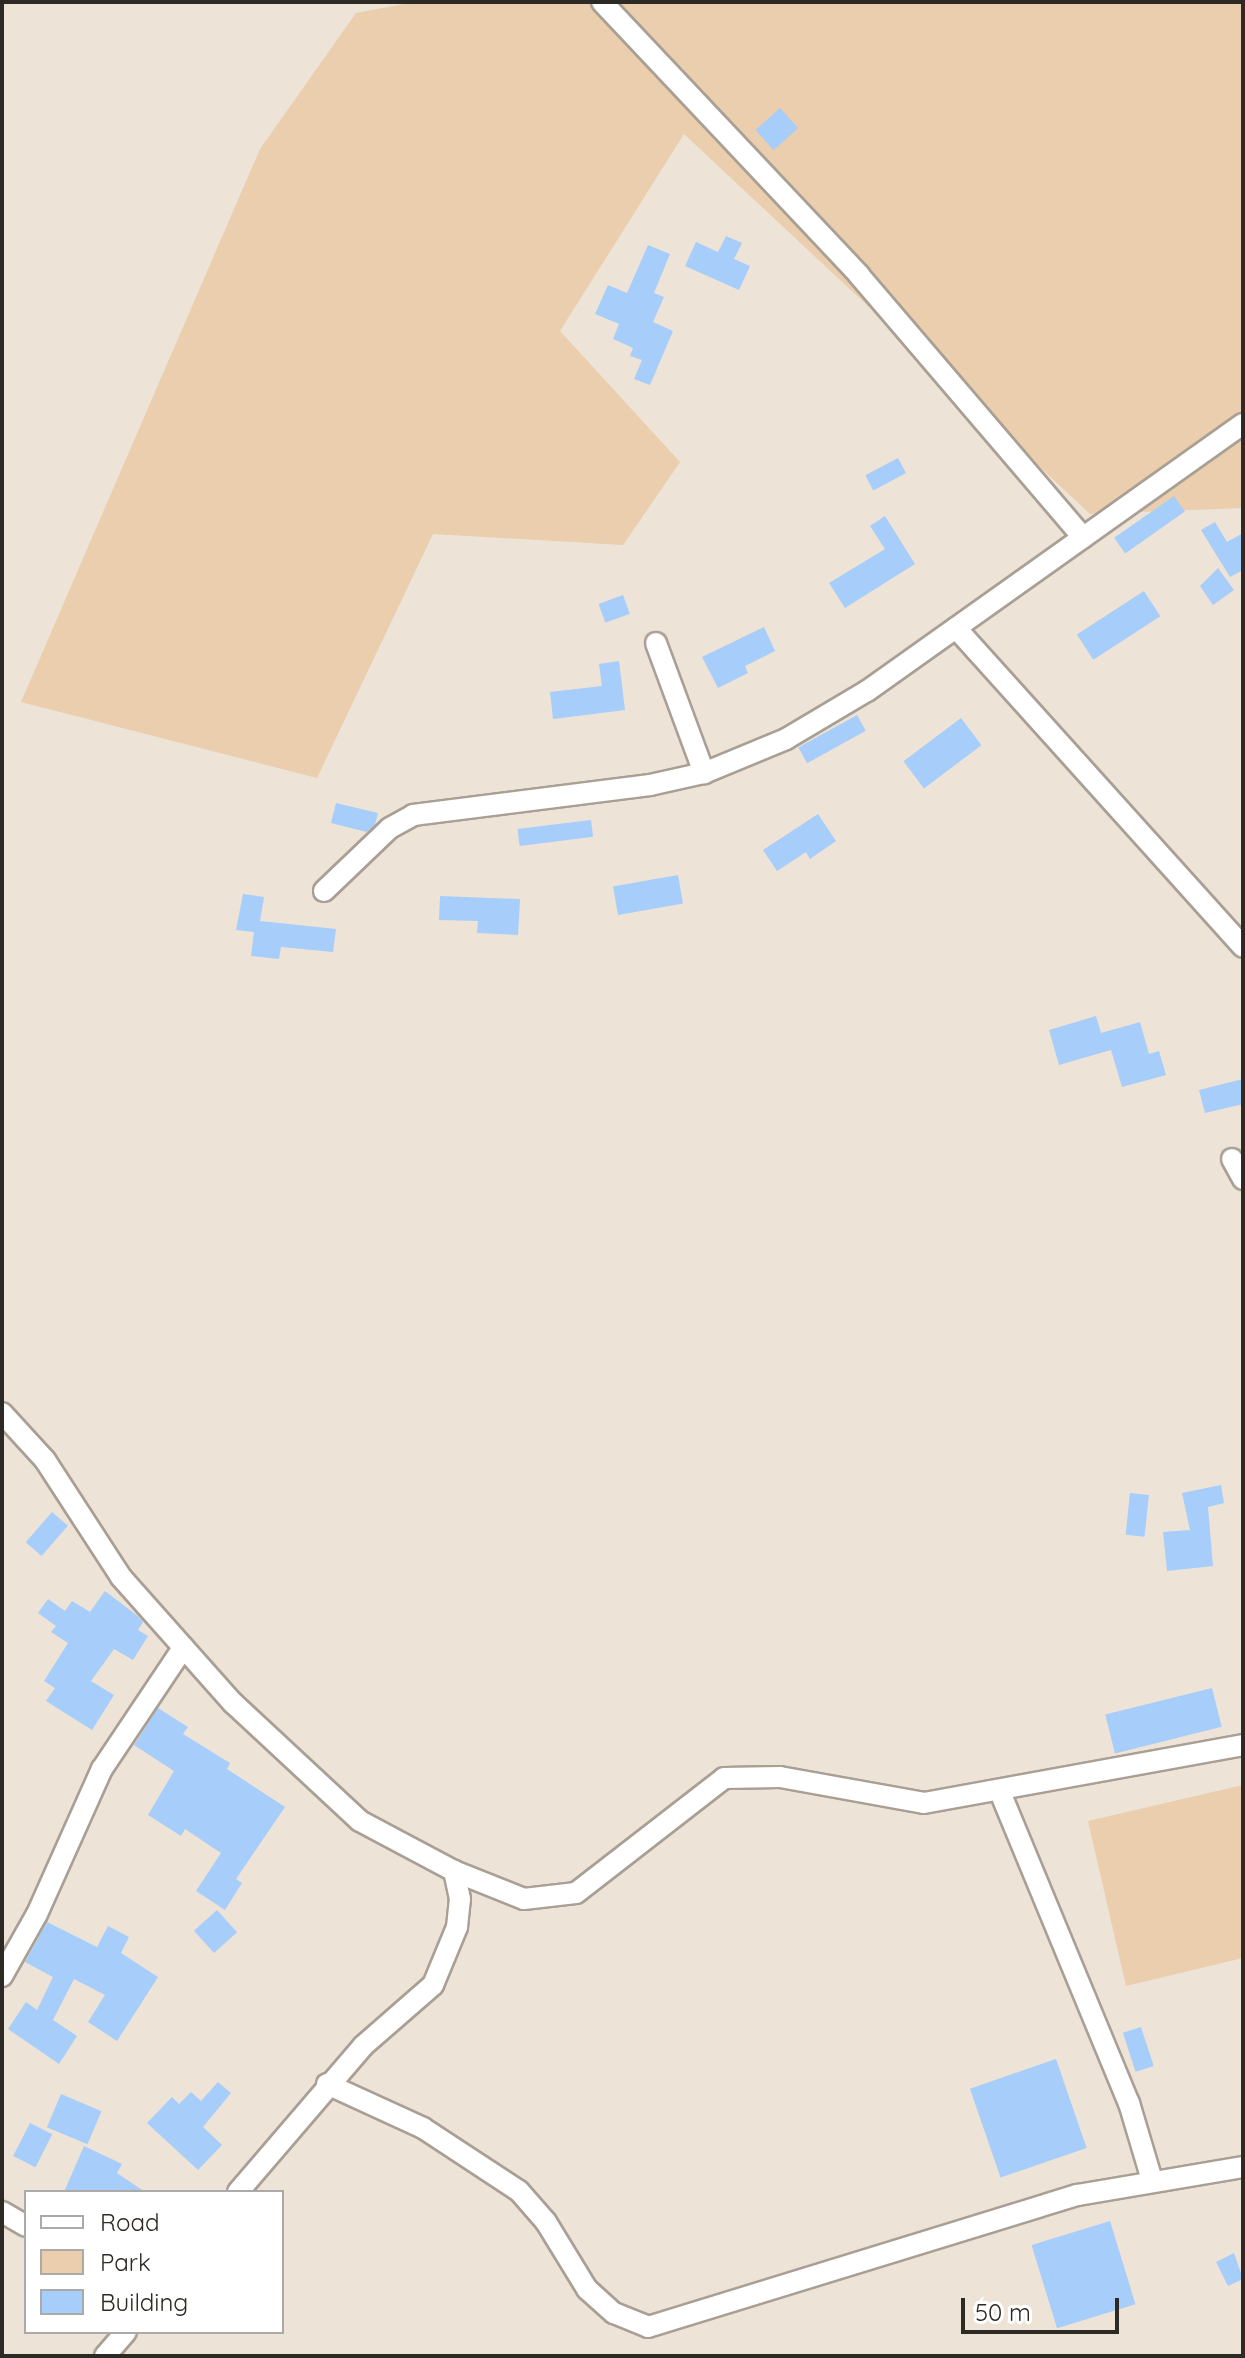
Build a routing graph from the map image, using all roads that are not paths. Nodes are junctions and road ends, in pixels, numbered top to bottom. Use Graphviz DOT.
graph roads {
  1 [pos="602,2"];
  2 [pos="1243,424"];
  3 [pos="1083,537"];
  4 [pos="956,628"];
  5 [pos="656,643"];
  6 [pos="704,773"];
  7 [pos="324,891"];
  8 [pos="1243,947"];
  9 [pos="1232,1159"];
  10 [pos="1243,1179"];
  11 [pos="2,1413"];
  12 [pos="183,1648"];
  13 [pos="1243,1745"];
  14 [pos="1000,1792"];
  15 [pos="454,1871"];
  16 [pos="4,1967"];
  17 [pos="327,2084"];
  18 [pos="1243,2167"];
  19 [pos="1152,2180"];
  20 [pos="240,2190"];
  21 [pos="2,2212"];
  22 [pos="24,2225"];
  23 [pos="124,2334"];
  24 [pos="105,2356"];
  1 -- 3 [label="street"];
  2 -- 3 [label="street"];
  3 -- 4 [label="street"];
  4 -- 6 [label="street"];
  4 -- 8 [label="street"];
  5 -- 6 [label="street"];
  6 -- 7 [label="street"];
  9 -- 10 [label="street"];
  11 -- 12 [label="street"];
  12 -- 15 [label="street"];
  12 -- 16 [label="street"];
  13 -- 14 [label="street"];
  14 -- 15 [label="street"];
  14 -- 19 [label="street"];
  15 -- 17 [label="street"];
  17 -- 19 [label="street"];
  17 -- 20 [label="street"];
  18 -- 19 [label="street"];
  21 -- 22 [label="street"];
  23 -- 24 [label="street"];
}
